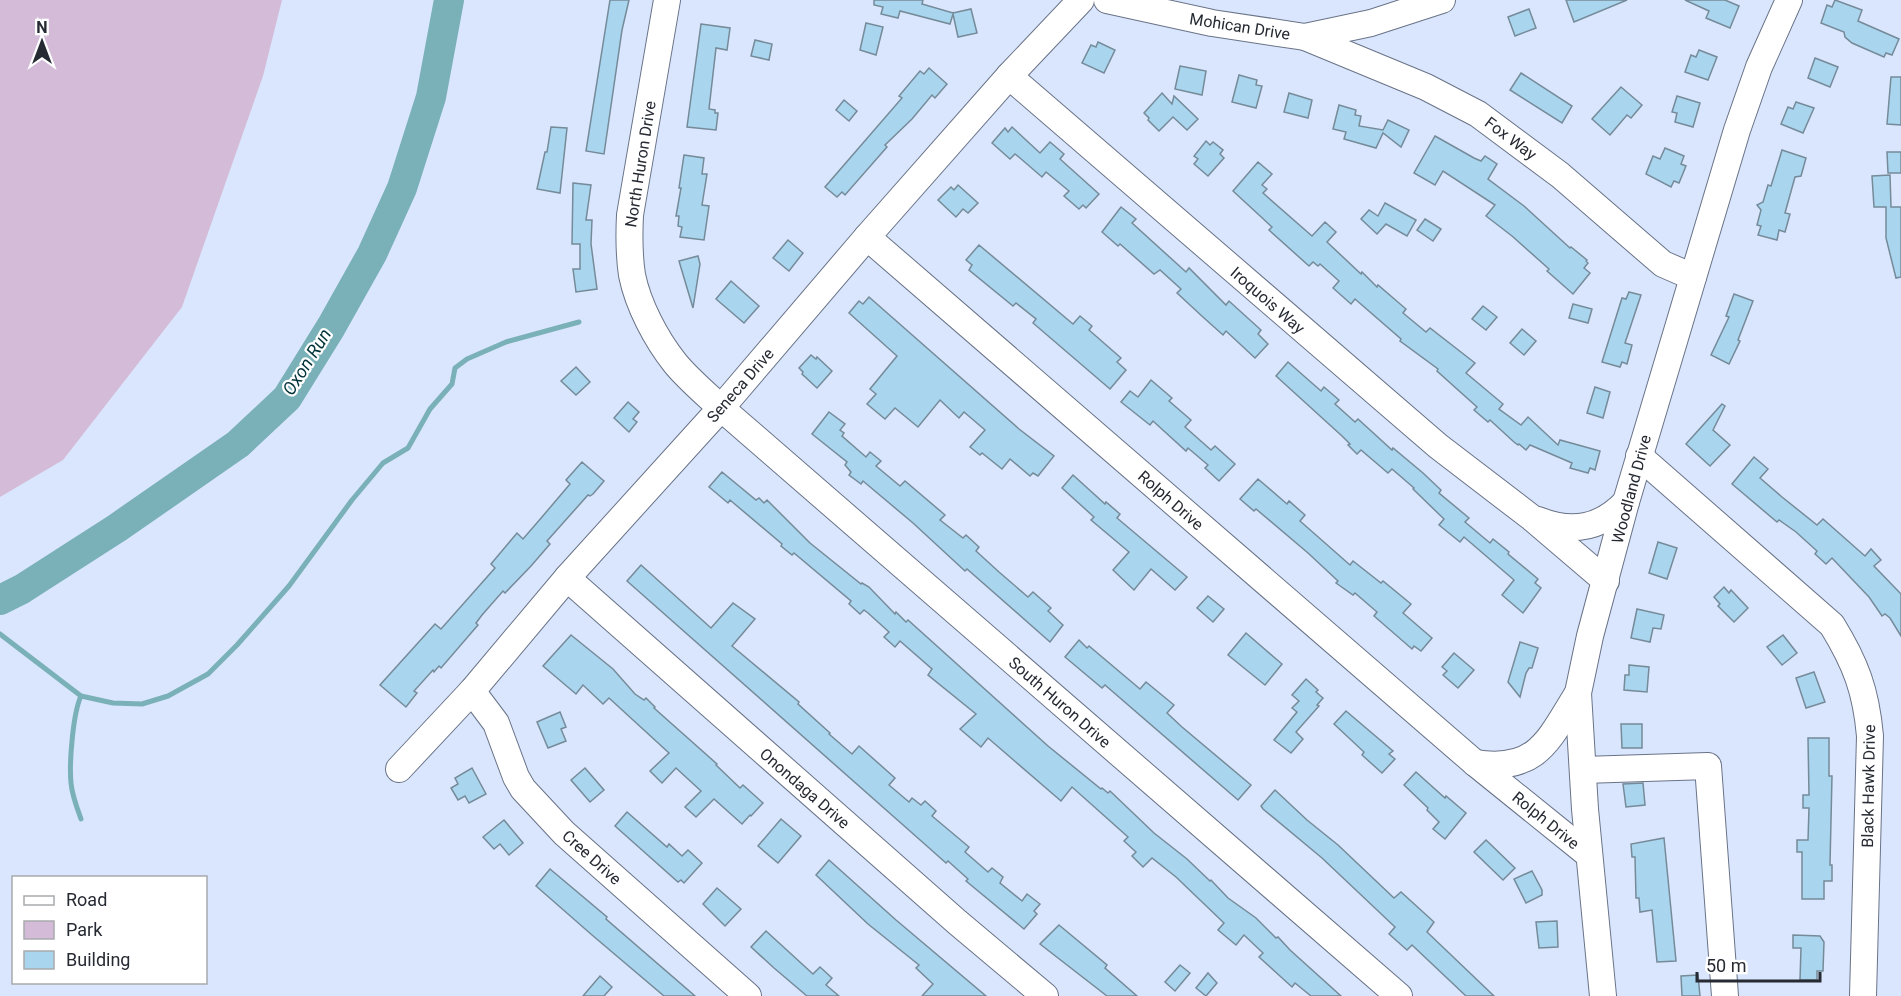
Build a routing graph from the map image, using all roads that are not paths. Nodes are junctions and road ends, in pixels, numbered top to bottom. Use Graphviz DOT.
graph roads {
  1 [pos="667,0"];
  2 [pos="1081,0"];
  3 [pos="1107,0"];
  4 [pos="1442,0"];
  5 [pos="1789,0"];
  6 [pos="1305,37"];
  7 [pos="1010,76"];
  8 [pos="867,237"];
  9 [pos="1693,277"];
  10 [pos="721,408"];
  11 [pos="1640,456"];
  12 [pos="1626,502"];
  13 [pos="1532,518"];
  14 [pos="567,578"];
  15 [pos="1606,581"];
  16 [pos="472,691"];
  17 [pos="1578,693"];
  18 [pos="1475,764"];
  19 [pos="399,770"];
  20 [pos="1582,770"];
  21 [pos="1589,855"];
  22 [pos="748,996"];
  23 [pos="1045,996"];
  24 [pos="1399,996"];
  25 [pos="1603,996"];
  26 [pos="1725,996"];
  27 [pos="1863,996"];
  1 -- 10 [label="street, North Huron Drive"];
  2 -- 7 [label="street, Seneca Drive"];
  3 -- 6 [label="street, Mohican Drive"];
  4 -- 6 [label="street, Mohican Drive"];
  5 -- 9 [label="street, Woodland Drive"];
  6 -- 9 [label="street, Fox Way"];
  7 -- 8 [label="street, Seneca Drive"];
  7 -- 13 [label="street, Iroquois Way"];
  8 -- 10 [label="street, Seneca Drive"];
  8 -- 18 [label="street, Rolph Drive"];
  9 -- 11 [label="street, Woodland Drive"];
  10 -- 14 [label="street, Seneca Drive"];
  10 -- 24 [label="street, South Huron Drive"];
  11 -- 12 [label="street, Woodland Drive"];
  11 -- 27 [label="street, Black Hawk Drive"];
  12 -- 13 [label="street, Iroquois Way"];
  12 -- 15 [label="street, Woodland Drive"];
  13 -- 15 [label="street, Iroquois Way"];
  14 -- 16 [label="street, Seneca Drive"];
  14 -- 23 [label="street, Onondaga Drive"];
  15 -- 17 [label="street, Woodland Drive"];
  16 -- 19 [label="street, Seneca Drive"];
  16 -- 22 [label="street, Cree Drive"];
  17 -- 18 [label="street"];
  17 -- 20 [label="street, Woodland Drive"];
  18 -- 21 [label="street, Rolph Drive"];
  20 -- 21 [label="street, Woodland Drive"];
  20 -- 26 [label="street"];
  21 -- 25 [label="street, Woodland Drive"];
}
